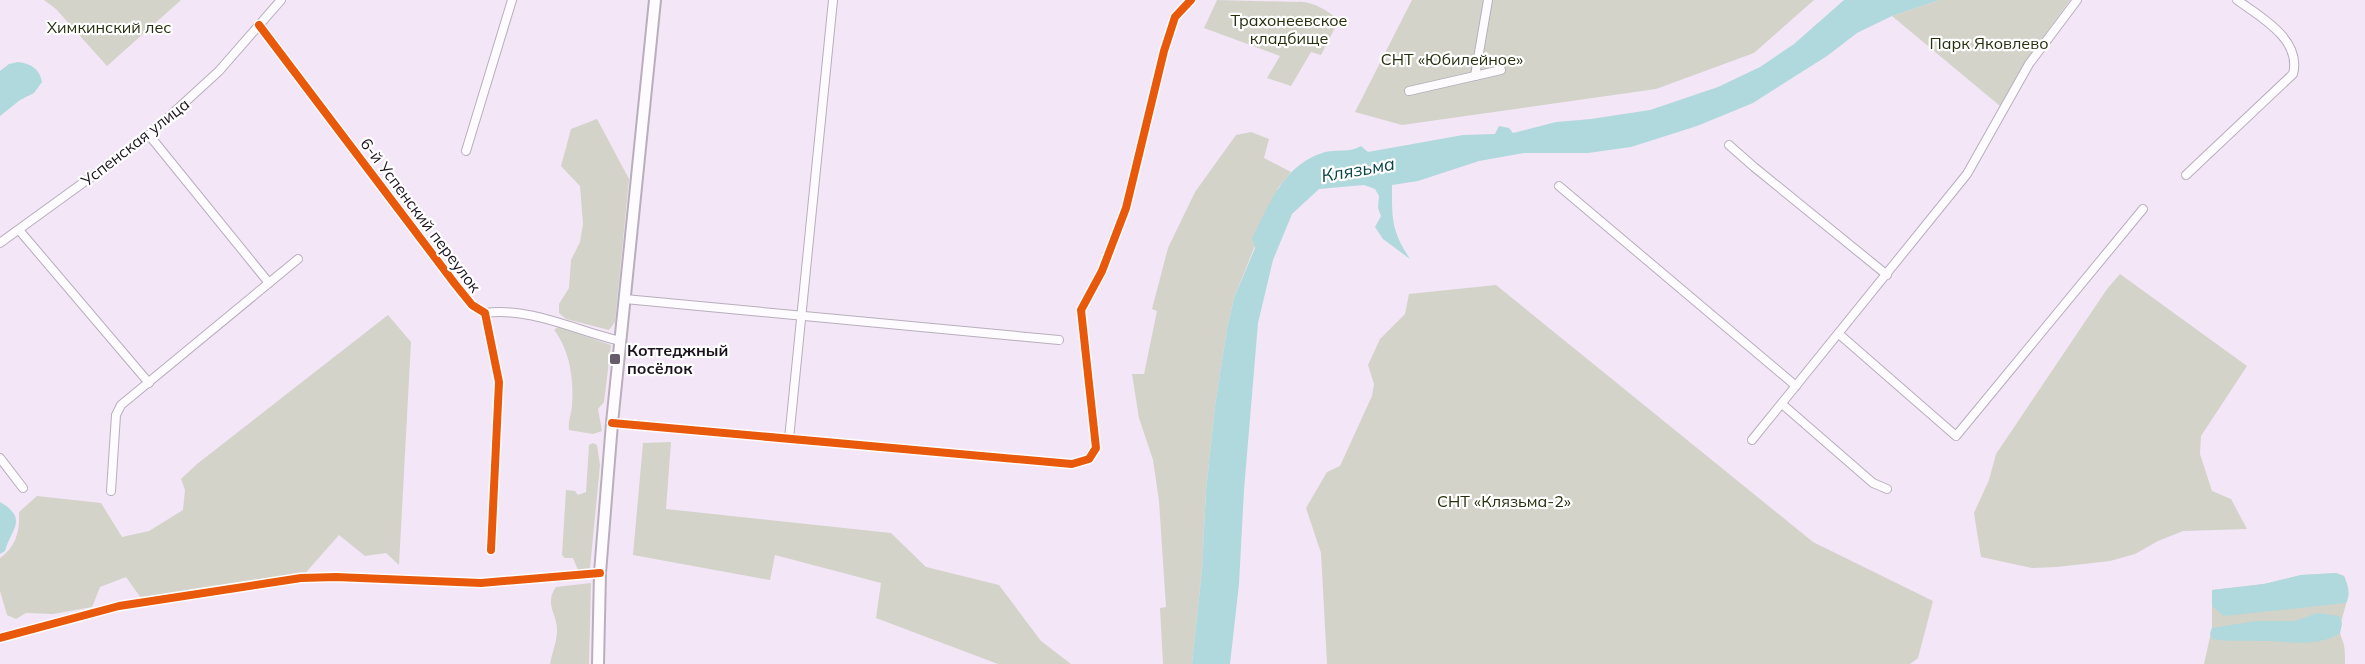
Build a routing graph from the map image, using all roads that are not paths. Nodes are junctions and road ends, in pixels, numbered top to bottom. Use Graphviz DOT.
graph roads {
  1 [pos="281,0"];
  2 [pos="512,0"];
  3 [pos="655,0"];
  4 [pos="833,0"];
  5 [pos="1191,0"];
  6 [pos="1488,0"];
  7 [pos="2077,0"];
  8 [pos="2237,0"];
  9 [pos="260,25"];
  10 [pos="1501,70"];
  11 [pos="1475,76"];
  12 [pos="1409,91"];
  13 [pos="149,135"];
  14 [pos="1729,145"];
  15 [pos="466,152"];
  16 [pos="2186,175"];
  17 [pos="1559,186"];
  18 [pos="2143,209"];
  19 [pos="19,230"];
  20 [pos="0,243"];
  21 [pos="298,259"];
  22 [pos="1887,275"];
  23 [pos="269,283"];
  24 [pos="625,299"];
  25 [pos="485,313"];
  26 [pos="801,315"];
  27 [pos="1839,334"];
  28 [pos="1059,340"];
  29 [pos="621,341"];
  30 [pos="149,383"];
  31 [pos="1796,386"];
  32 [pos="1782,404"];
  33 [pos="612,423"];
  34 [pos="789,439"];
  35 [pos="1752,440"];
  36 [pos="0,458"];
  37 [pos="23,488"];
  38 [pos="1887,489"];
  39 [pos="111,491"];
  40 [pos="490,550"];
  41 [pos="600,573"];
  42 [pos="0,638"];
  43 [pos="598,664"];
  1 -- 9 [label="street, Успенская улица"];
  2 -- 15 [label="street"];
  3 -- 24 [label="main road"];
  4 -- 26 [label="street"];
  5 -- 34 [label="street"];
  6 -- 11 [label="street"];
  7 -- 22 [label="street"];
  8 -- 16 [label="street"];
  9 -- 13 [label="street, Успенская улица"];
  9 -- 25 [label="street, 6-й Успенский переулок"];
  10 -- 11 [label="street"];
  11 -- 12 [label="street"];
  13 -- 19 [label="street, Успенская улица"];
  13 -- 23 [label="street"];
  14 -- 22 [label="street"];
  17 -- 31 [label="street"];
  18 -- 27 [label="street"];
  19 -- 20 [label="street, Успенская улица"];
  19 -- 30 [label="street"];
  21 -- 23 [label="street"];
  22 -- 27 [label="street"];
  23 -- 30 [label="street"];
  24 -- 26 [label="street"];
  24 -- 29 [label="main road"];
  25 -- 29 [label="street"];
  25 -- 40 [label="street, 6-й Успенский переулок"];
  26 -- 28 [label="street"];
  26 -- 34 [label="street"];
  27 -- 31 [label="street"];
  29 -- 33 [label="main road"];
  30 -- 39 [label="street"];
  31 -- 32 [label="street"];
  32 -- 35 [label="street"];
  32 -- 38 [label="street"];
  33 -- 34 [label="street"];
  33 -- 41 [label="main road"];
  36 -- 37 [label="street"];
  41 -- 42 [label="street"];
  41 -- 43 [label="main road"];
}
